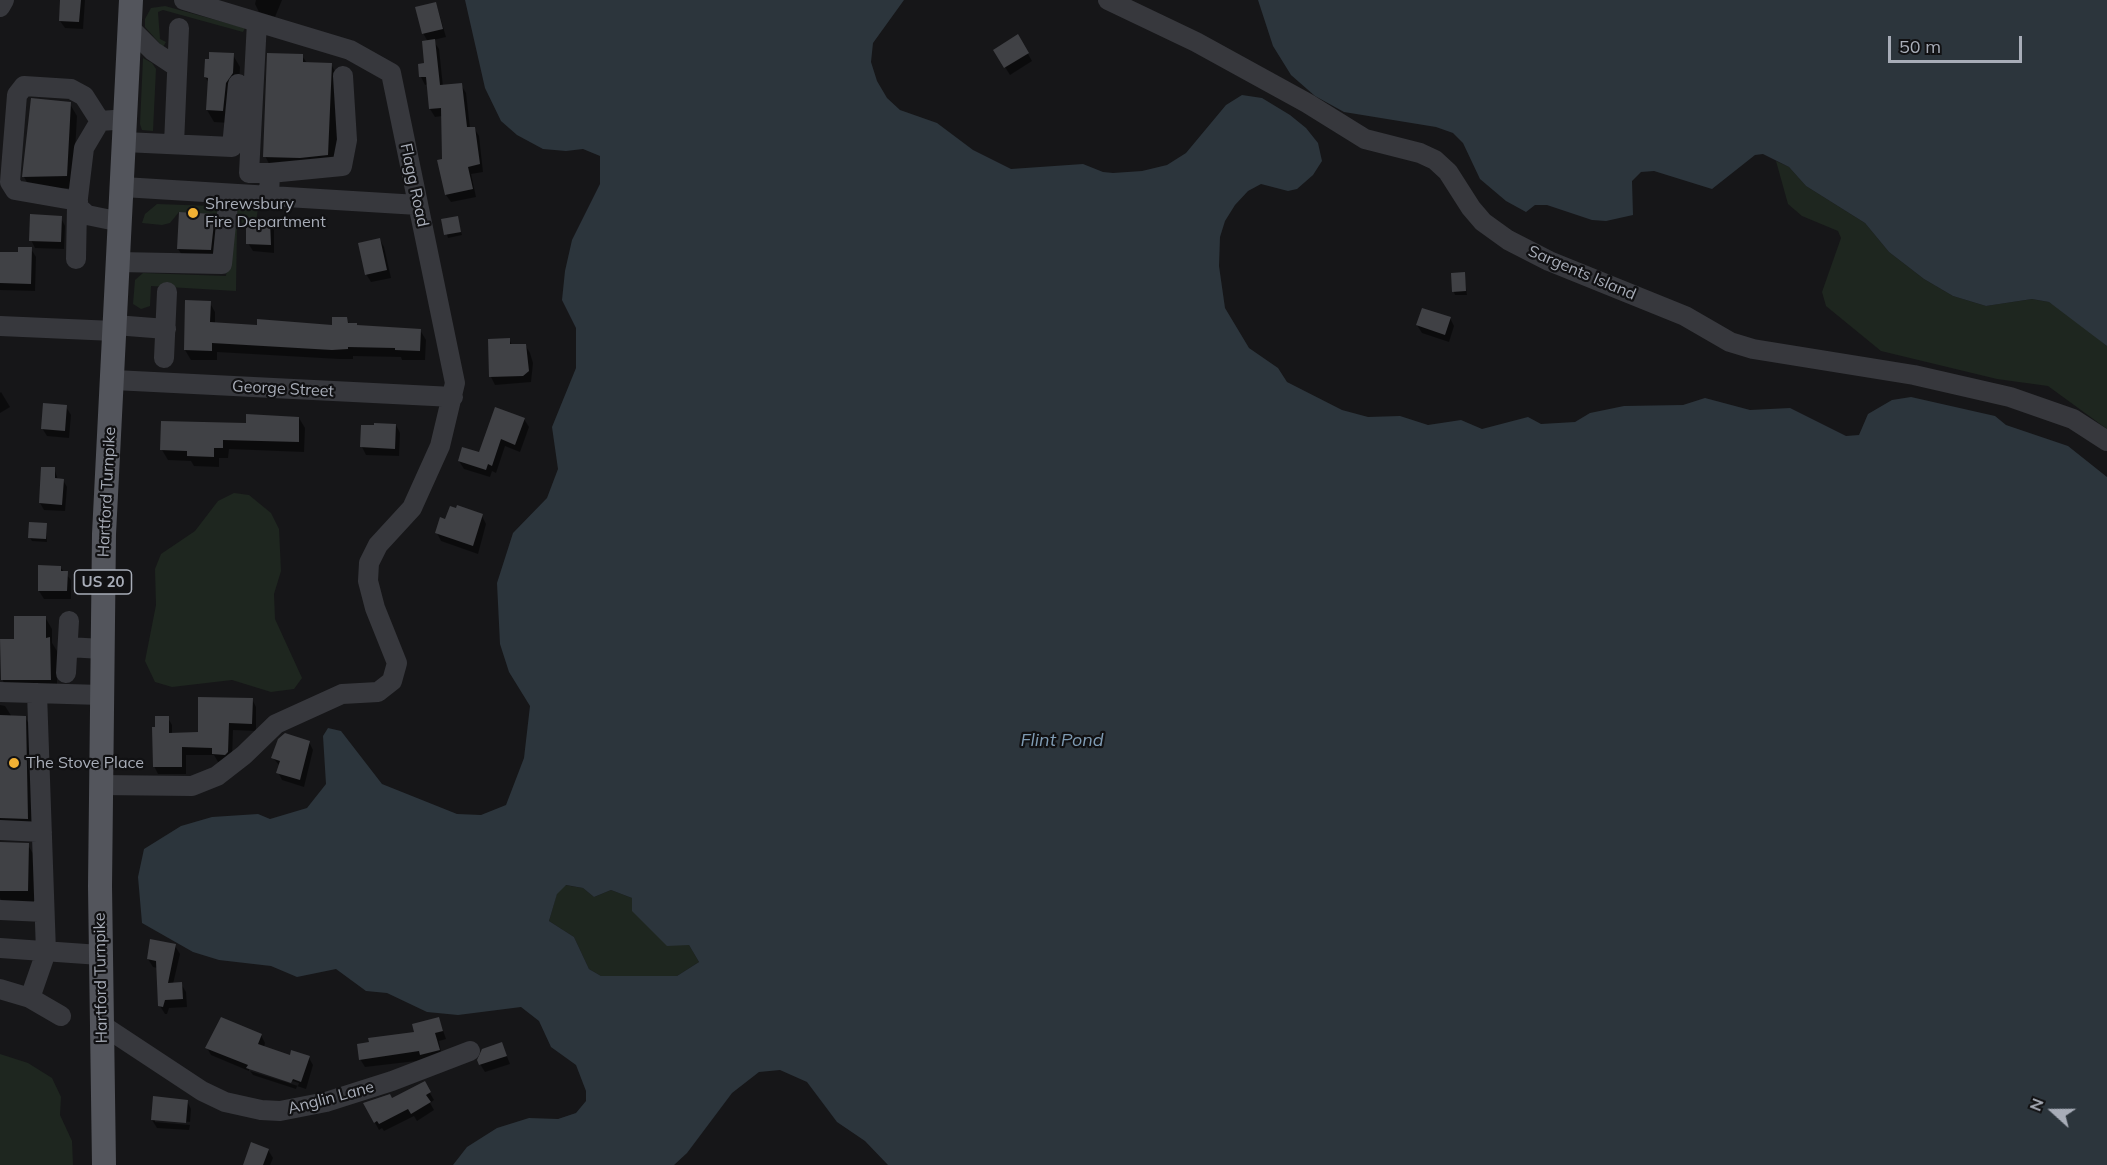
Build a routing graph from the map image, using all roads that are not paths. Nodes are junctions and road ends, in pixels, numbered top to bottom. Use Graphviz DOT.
graph roads {
  1 [pos="4,0"];
  2 [pos="131,0"];
  3 [pos="184,0"];
  4 [pos="1108,0"];
  5 [pos="0,7"];
  6 [pos="257,22"];
  7 [pos="179,28"];
  8 [pos="131,29"];
  9 [pos="177,66"];
  10 [pos="343,76"];
  11 [pos="238,84"];
  12 [pos="100,121"];
  13 [pos="125,130"];
  14 [pos="174,144"];
  15 [pos="270,174"];
  16 [pos="123,187"];
  17 [pos="228,194"];
  18 [pos="269,196"];
  19 [pos="78,204"];
  20 [pos="418,205"];
  21 [pos="121,222"];
  22 [pos="76,259"];
  23 [pos="118,262"];
  24 [pos="167,292"];
  25 [pos="0,326"];
  26 [pos="114,328"];
  27 [pos="166,329"];
  28 [pos="164,358"];
  29 [pos="114,380"];
  30 [pos="453,398"];
  31 [pos="2107,441"];
  32 [pos="69,621"];
  33 [pos="68,647"];
  34 [pos="102,649"];
  35 [pos="66,673"];
  36 [pos="0,692"];
  37 [pos="37,693"];
  38 [pos="101,695"];
  39 [pos="100,785"];
  40 [pos="0,830"];
  41 [pos="42,832"];
  42 [pos="0,910"];
  43 [pos="44,912"];
  44 [pos="0,948"];
  45 [pos="46,952"];
  46 [pos="100,955"];
  47 [pos="0,989"];
  48 [pos="30,998"];
  49 [pos="61,1016"];
  50 [pos="102,1025"];
  51 [pos="470,1051"];
  52 [pos="104,1165"];
  1 -- 5 [label="street"];
  2 -- 8 [label="main road, Hartford Turnpike / US 20"];
  3 -- 6 [label="street, Flagg Road"];
  4 -- 31 [label="street, Sargents Island"];
  6 -- 15 [label="street"];
  6 -- 20 [label="street, Flagg Road"];
  7 -- 9 [label="street"];
  8 -- 9 [label="street"];
  8 -- 13 [label="main road, Hartford Turnpike / US 20"];
  9 -- 14 [label="street"];
  10 -- 15 [label="street"];
  11 -- 14 [label="street"];
  12 -- 13 [label="street"];
  12 -- 19 [label="street"];
  12 -- 19 [label="street"];
  13 -- 14 [label="street"];
  13 -- 16 [label="main road, Hartford Turnpike / US 20"];
  15 -- 18 [label="street"];
  16 -- 17 [label="street"];
  16 -- 21 [label="main road, Hartford Turnpike / US 20"];
  17 -- 18 [label="street"];
  17 -- 23 [label="street"];
  18 -- 20 [label="street"];
  19 -- 21 [label="street"];
  19 -- 22 [label="street"];
  20 -- 30 [label="street, Flagg Road"];
  21 -- 23 [label="main road, Hartford Turnpike / US 20"];
  23 -- 26 [label="main road, Hartford Turnpike / US 20"];
  24 -- 27 [label="street"];
  25 -- 26 [label="street"];
  26 -- 27 [label="street"];
  26 -- 29 [label="main road, Hartford Turnpike / US 20"];
  27 -- 28 [label="street"];
  29 -- 30 [label="street, George Street"];
  29 -- 34 [label="main road, Hartford Turnpike / US 20"];
  30 -- 39 [label="street, Flagg Road"];
  32 -- 33 [label="street"];
  33 -- 34 [label="street"];
  33 -- 35 [label="street"];
  34 -- 38 [label="main road, Hartford Turnpike / US 20"];
  36 -- 37 [label="street"];
  37 -- 38 [label="street"];
  37 -- 41 [label="street"];
  38 -- 39 [label="main road, Hartford Turnpike / US 20"];
  39 -- 46 [label="main road, Hartford Turnpike / US 20"];
  40 -- 41 [label="street"];
  41 -- 43 [label="street"];
  42 -- 43 [label="street"];
  43 -- 45 [label="street"];
  44 -- 45 [label="street"];
  45 -- 46 [label="street"];
  45 -- 48 [label="street"];
  46 -- 50 [label="main road, Hartford Turnpike / US 20"];
  47 -- 48 [label="street"];
  48 -- 49 [label="street"];
  50 -- 51 [label="street, Anglin Lane"];
  50 -- 52 [label="main road, Hartford Turnpike / US 20"];
}
